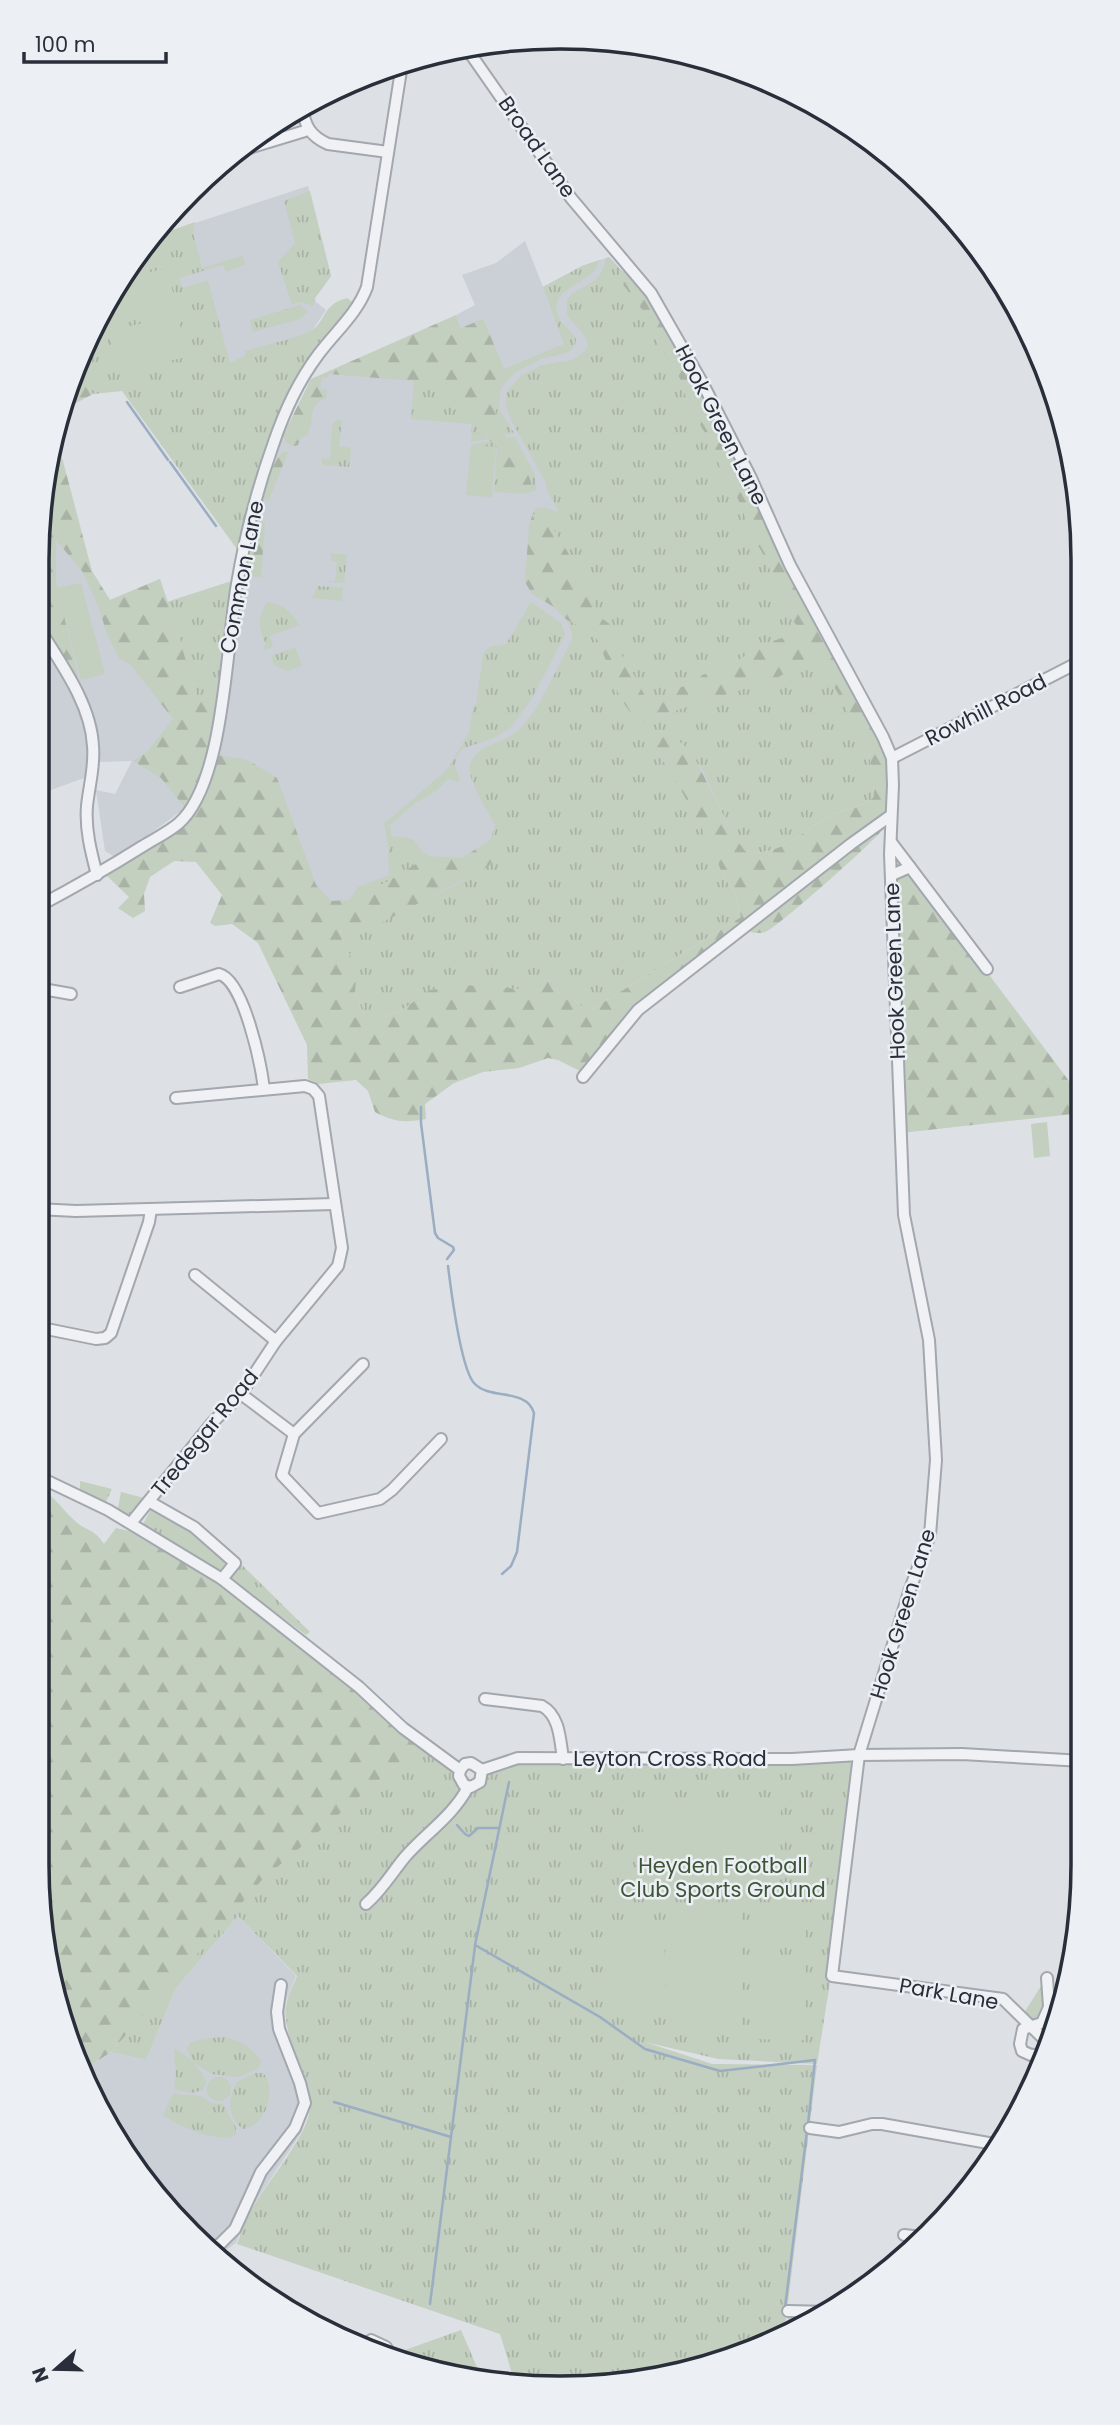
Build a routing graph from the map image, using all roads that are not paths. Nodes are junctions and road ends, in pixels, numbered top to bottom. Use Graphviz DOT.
graph roads {
  1 [pos="473,57"];
  2 [pos="400,75"];
  3 [pos="305,117"];
  4 [pos="305,131"];
  5 [pos="265,143"];
  6 [pos="388,152"];
  7 [pos="610,247"];
  8 [pos="49,645"];
  9 [pos="1071,666"];
  10 [pos="892,758"];
  11 [pos="890,816"];
  12 [pos="890,841"];
  13 [pos="910,867"];
  14 [pos="97,875"];
  15 [pos="891,875"];
  16 [pos="49,901"];
  17 [pos="987,969"];
  18 [pos="180,987"];
  19 [pos="49,990"];
  20 [pos="71,994"];
  21 [pos="583,1077"];
  22 [pos="264,1089"];
  23 [pos="176,1098"];
  24 [pos="334,1204"];
  25 [pos="49,1209"];
  26 [pos="150,1209"];
  27 [pos="195,1275"];
  28 [pos="49,1329"];
  29 [pos="276,1340"];
  30 [pos="363,1364"];
  31 [pos="241,1394"];
  32 [pos="294,1434"];
  33 [pos="440,1439"];
  34 [pos="49,1482"];
  35 [pos="150,1502"];
  36 [pos="131,1523"];
  37 [pos="222,1579"];
  38 [pos="485,1699"];
  39 [pos="859,1755"];
  40 [pos="563,1759"];
  41 [pos="1071,1760"];
  42 [pos="460,1770"];
  43 [pos="482,1770"];
  44 [pos="468,1787"];
  45 [pos="366,1904"];
  46 [pos="832,1976"];
  47 [pos="1046,1978"];
  48 [pos="281,1985"];
  49 [pos="1031,2025"];
  50 [pos="1041,2036"];
  51 [pos="1035,2054"];
  52 [pos="810,2128"];
  53 [pos="989,2143"];
  54 [pos="904,2235"];
  55 [pos="911,2236"];
  56 [pos="218,2245"];
  57 [pos="788,2311"];
  58 [pos="809,2312"];
  1 -- 7 [label="street, Broad Lane"];
  2 -- 6 [label="street, Common Lane"];
  3 -- 6 [label="street"];
  4 -- 5 [label="street"];
  6 -- 14 [label="street, Common Lane"];
  7 -- 10 [label="street, Hook Green Lane"];
  8 -- 14 [label="street"];
  9 -- 10 [label="street, Rowhill Road"];
  10 -- 11 [label="street, Hook Green Lane"];
  11 -- 12 [label="street, Hook Green Lane"];
  11 -- 21 [label="street"];
  12 -- 13 [label="street"];
  12 -- 15 [label="street, Hook Green Lane"];
  13 -- 15 [label="street"];
  13 -- 17 [label="street"];
  14 -- 16 [label="street, Common Lane"];
  15 -- 39 [label="street, Hook Green Lane"];
  18 -- 22 [label="street"];
  19 -- 20 [label="street"];
  22 -- 23 [label="street, Tredegar Road"];
  22 -- 24 [label="street, Tredegar Road"];
  24 -- 26 [label="street"];
  24 -- 29 [label="street, Tredegar Road"];
  25 -- 26 [label="street"];
  26 -- 28 [label="street"];
  27 -- 29 [label="street"];
  29 -- 31 [label="street, Tredegar Road"];
  30 -- 32 [label="street"];
  31 -- 32 [label="street"];
  31 -- 35 [label="street, Tredegar Road"];
  32 -- 33 [label="street"];
  34 -- 36 [label="street"];
  35 -- 36 [label="street, Tredegar Road"];
  35 -- 37 [label="street"];
  36 -- 37 [label="street"];
  37 -- 42 [label="street"];
  38 -- 40 [label="street"];
  39 -- 40 [label="street, Leyton Cross Road"];
  39 -- 41 [label="street, Leyton Cross Road"];
  39 -- 46 [label="street, Hook Green Lane"];
  40 -- 43 [label="street, Leyton Cross Road"];
  42 -- 43 [label="street, Leyton Cross Road"];
  42 -- 44 [label="street"];
  43 -- 44 [label="street"];
  44 -- 45 [label="street"];
  46 -- 49 [label="street, Park Lane"];
  47 -- 49 [label="street"];
  48 -- 56 [label="street"];
  49 -- 50 [label="street, Park Lane"];
  49 -- 51 [label="street"];
  52 -- 53 [label="street"];
  54 -- 55 [label="street"];
  57 -- 58 [label="street"];
}
